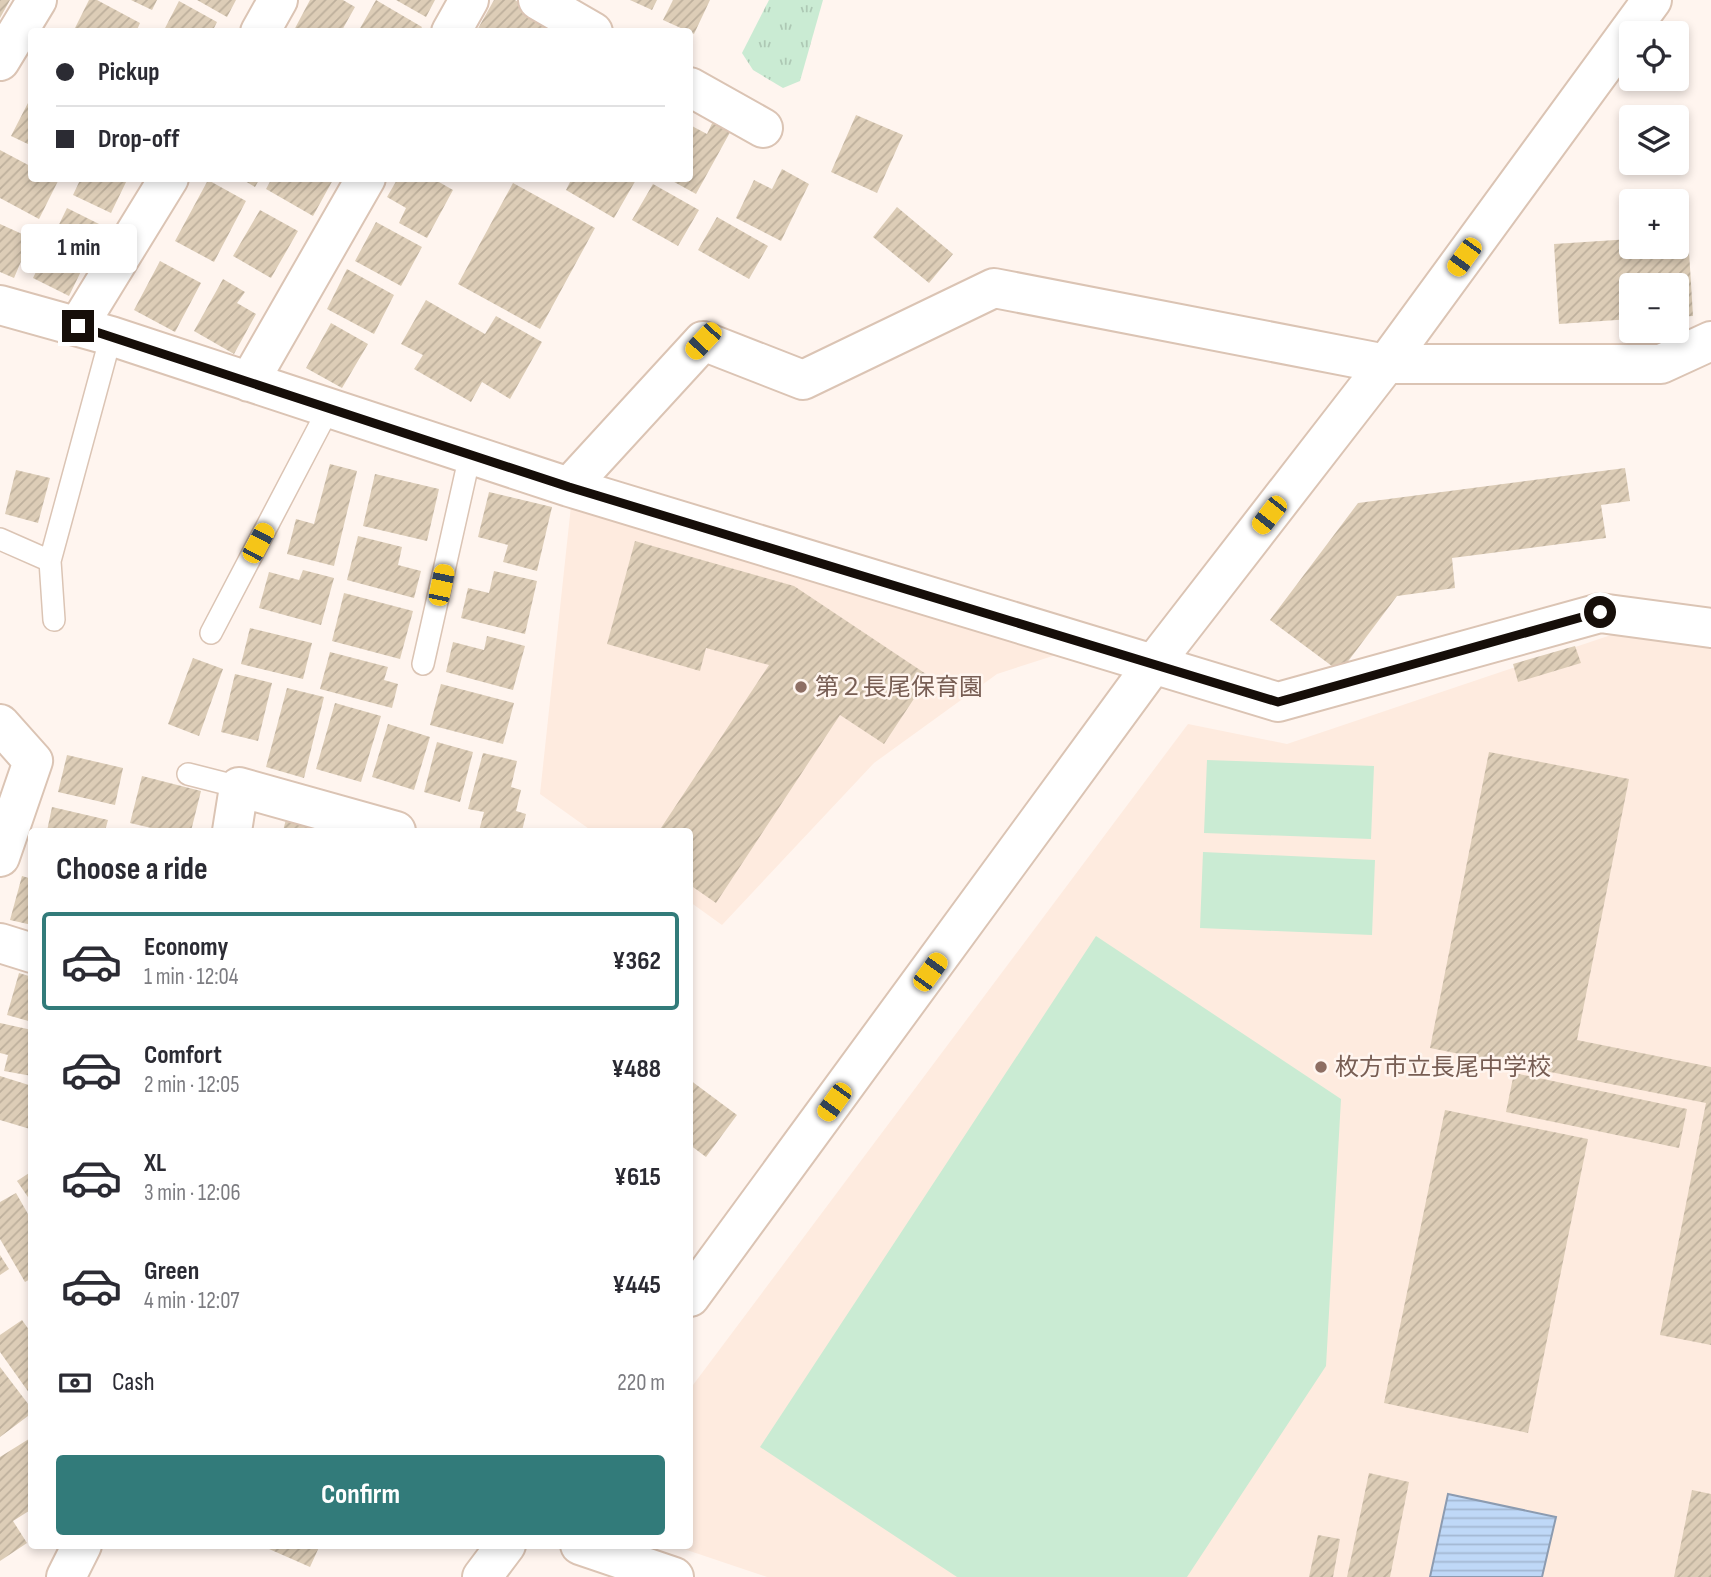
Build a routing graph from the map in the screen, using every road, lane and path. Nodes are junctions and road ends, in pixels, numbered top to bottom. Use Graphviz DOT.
graph roads {
  1 [pos="37,0"];
  2 [pos="278,0"];
  3 [pos="469,0"];
  4 [pos="538,0"];
  5 [pos="1652,0"];
  6 [pos="262,28"];
  7 [pos="453,28"];
  8 [pos="586,28"];
  9 [pos="0,61"];
  10 [pos="693,88"];
  11 [pos="763,128"];
  12 [pos="167,182"];
  13 [pos="364,182"];
  14 [pos="0,305"];
  15 [pos="94,331"];
  16 [pos="1711,341"];
  17 [pos="1386,364"];
  18 [pos="249,382"];
  19 [pos="329,408"];
  20 [pos="470,455"];
  21 [pos="569,487"];
  22 [pos="0,539"];
  23 [pos="50,561"];
  24 [pos="54,620"];
  25 [pos="1711,628"];
  26 [pos="211,633"];
  27 [pos="423,664"];
  28 [pos="1152,666"];
  29 [pos="0,724"];
  30 [pos="188,774"];
  31 [pos="240,787"];
  32 [pos="233,828"];
  33 [pos="385,828"];
  34 [pos="0,857"];
  35 [pos="0,943"];
  36 [pos="28,952"];
  37 [pos="693,1293"];
  38 [pos="80,1549"];
  39 [pos="503,1549"];
  40 [pos="592,1549"];
  41 [pos="66,1577"];
  42 [pos="482,1577"];
  43 [pos="674,1577"];
  1 -- 9 [label="street"];
  2 -- 6 [label="street"];
  3 -- 7 [label="street"];
  4 -- 8 [label="street"];
  5 -- 17 [label="street"];
  10 -- 11 [label="street"];
  12 -- 15 [label="street"];
  13 -- 18 [label="street"];
  14 -- 15 [label="street"];
  15 -- 18 [label="street"];
  15 -- 23 [label="lane"];
  16 -- 17 [label="street"];
  17 -- 21 [label="street"];
  17 -- 28 [label="street"];
  18 -- 19 [label="street"];
  19 -- 20 [label="street"];
  19 -- 26 [label="lane"];
  20 -- 21 [label="street"];
  20 -- 27 [label="lane"];
  21 -- 28 [label="street"];
  22 -- 23 [label="lane"];
  23 -- 24 [label="lane"];
  25 -- 28 [label="street"];
  28 -- 37 [label="street"];
  29 -- 34 [label="street"];
  30 -- 31 [label="lane"];
  31 -- 32 [label="street"];
  31 -- 33 [label="street"];
  35 -- 36 [label="street"];
  38 -- 41 [label="street"];
  39 -- 42 [label="street"];
  40 -- 43 [label="street"];
}
